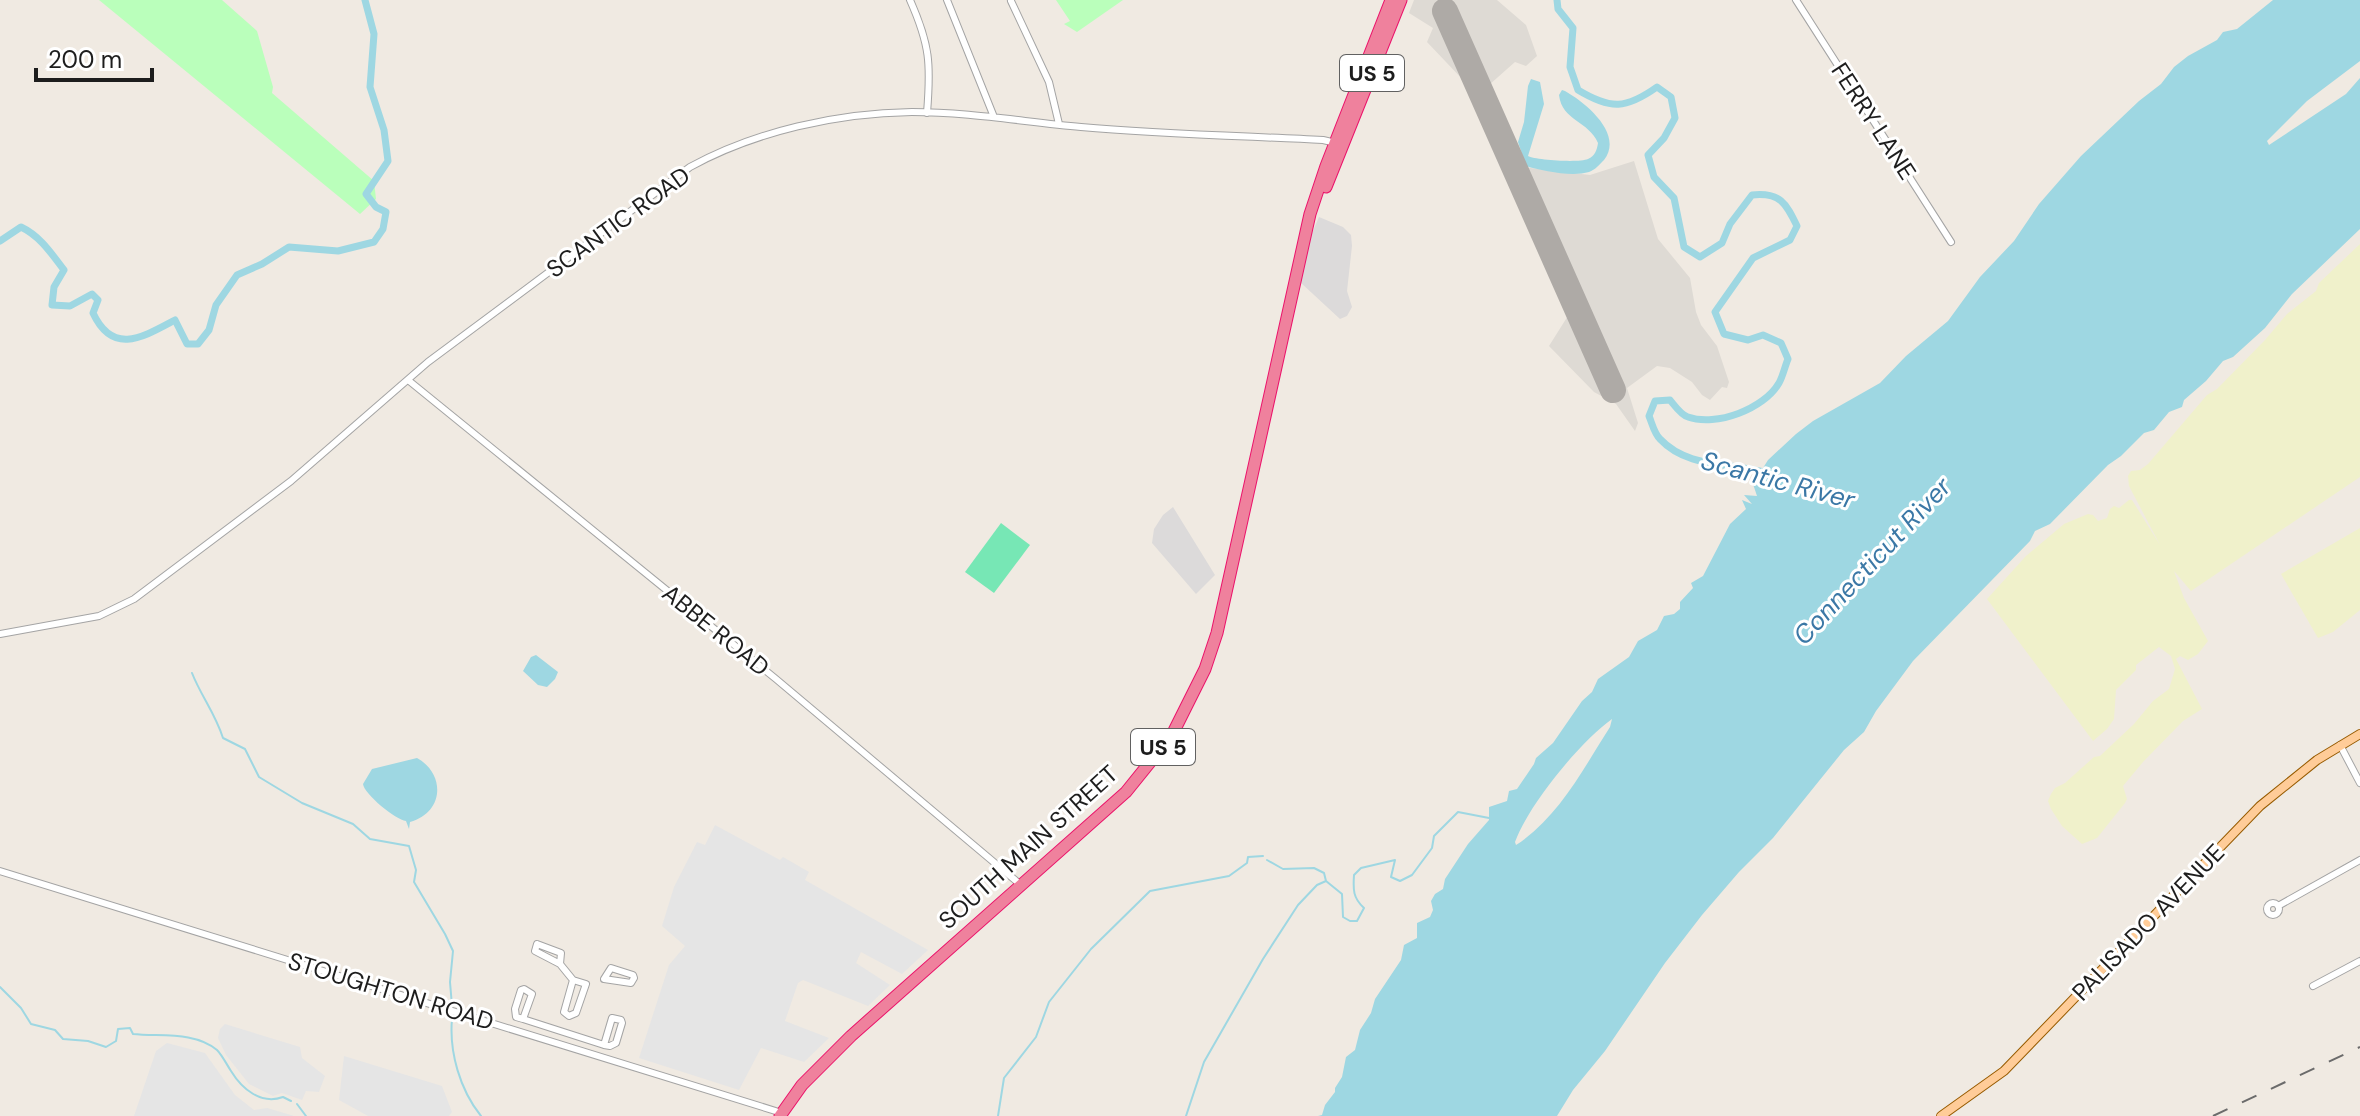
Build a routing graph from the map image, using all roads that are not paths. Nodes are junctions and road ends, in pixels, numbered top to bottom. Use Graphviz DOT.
graph roads {
  1 [pos="910,0"];
  2 [pos="947,0"];
  3 [pos="1391,0"];
  4 [pos="1401,0"];
  5 [pos="1796,0"];
  6 [pos="1011,1"];
  7 [pos="927,113"];
  8 [pos="994,117"];
  9 [pos="1059,124"];
  10 [pos="1338,144"];
  11 [pos="1951,242"];
  12 [pos="408,380"];
  13 [pos="0,634"];
  14 [pos="2360,734"];
  15 [pos="2340,745"];
  16 [pos="2360,783"];
  17 [pos="2360,860"];
  18 [pos="0,871"];
  19 [pos="1021,885"];
  20 [pos="2278,906"];
  21 [pos="2360,961"];
  22 [pos="560,964"];
  23 [pos="604,979"];
  24 [pos="573,980"];
  25 [pos="586,984"];
  26 [pos="2313,986"];
  27 [pos="569,1015"];
  28 [pos="523,1019"];
  29 [pos="563,1033"];
  30 [pos="560,1044"];
  31 [pos="604,1045"];
  32 [pos="781,1114"];
  33 [pos="1941,1116"];
  1 -- 7 [label="street"];
  2 -- 8 [label="street"];
  3 -- 10 [label="highway, US 5"];
  4 -- 10 [label="highway, US 5"];
  5 -- 11 [label="street, FERRY LANE"];
  6 -- 9 [label="street"];
  7 -- 8 [label="street, SCANTIC ROAD"];
  7 -- 12 [label="street, SCANTIC ROAD"];
  8 -- 9 [label="street, SCANTIC ROAD"];
  9 -- 10 [label="street, SCANTIC ROAD"];
  10 -- 19 [label="highway, SOUTH MAIN STREET / US 5"];
  12 -- 13 [label="street, SCANTIC ROAD"];
  12 -- 19 [label="street, ABBE ROAD"];
  14 -- 15 [label="main road, PALISADO AVENUE"];
  15 -- 16 [label="street"];
  15 -- 33 [label="main road, PALISADO AVENUE"];
  17 -- 20 [label="street"];
  18 -- 30 [label="street, STOUGHTON ROAD"];
  19 -- 32 [label="highway, SOUTH MAIN STREET / US 5"];
  21 -- 26 [label="street"];
  22 -- 24 [label="street"];
  23 -- 25 [label="street"];
  24 -- 25 [label="street"];
  24 -- 27 [label="street"];
  25 -- 27 [label="street"];
  27 -- 29 [label="street"];
  28 -- 29 [label="street"];
  29 -- 30 [label="street"];
  29 -- 31 [label="street"];
  30 -- 32 [label="street, STOUGHTON ROAD"];
}
